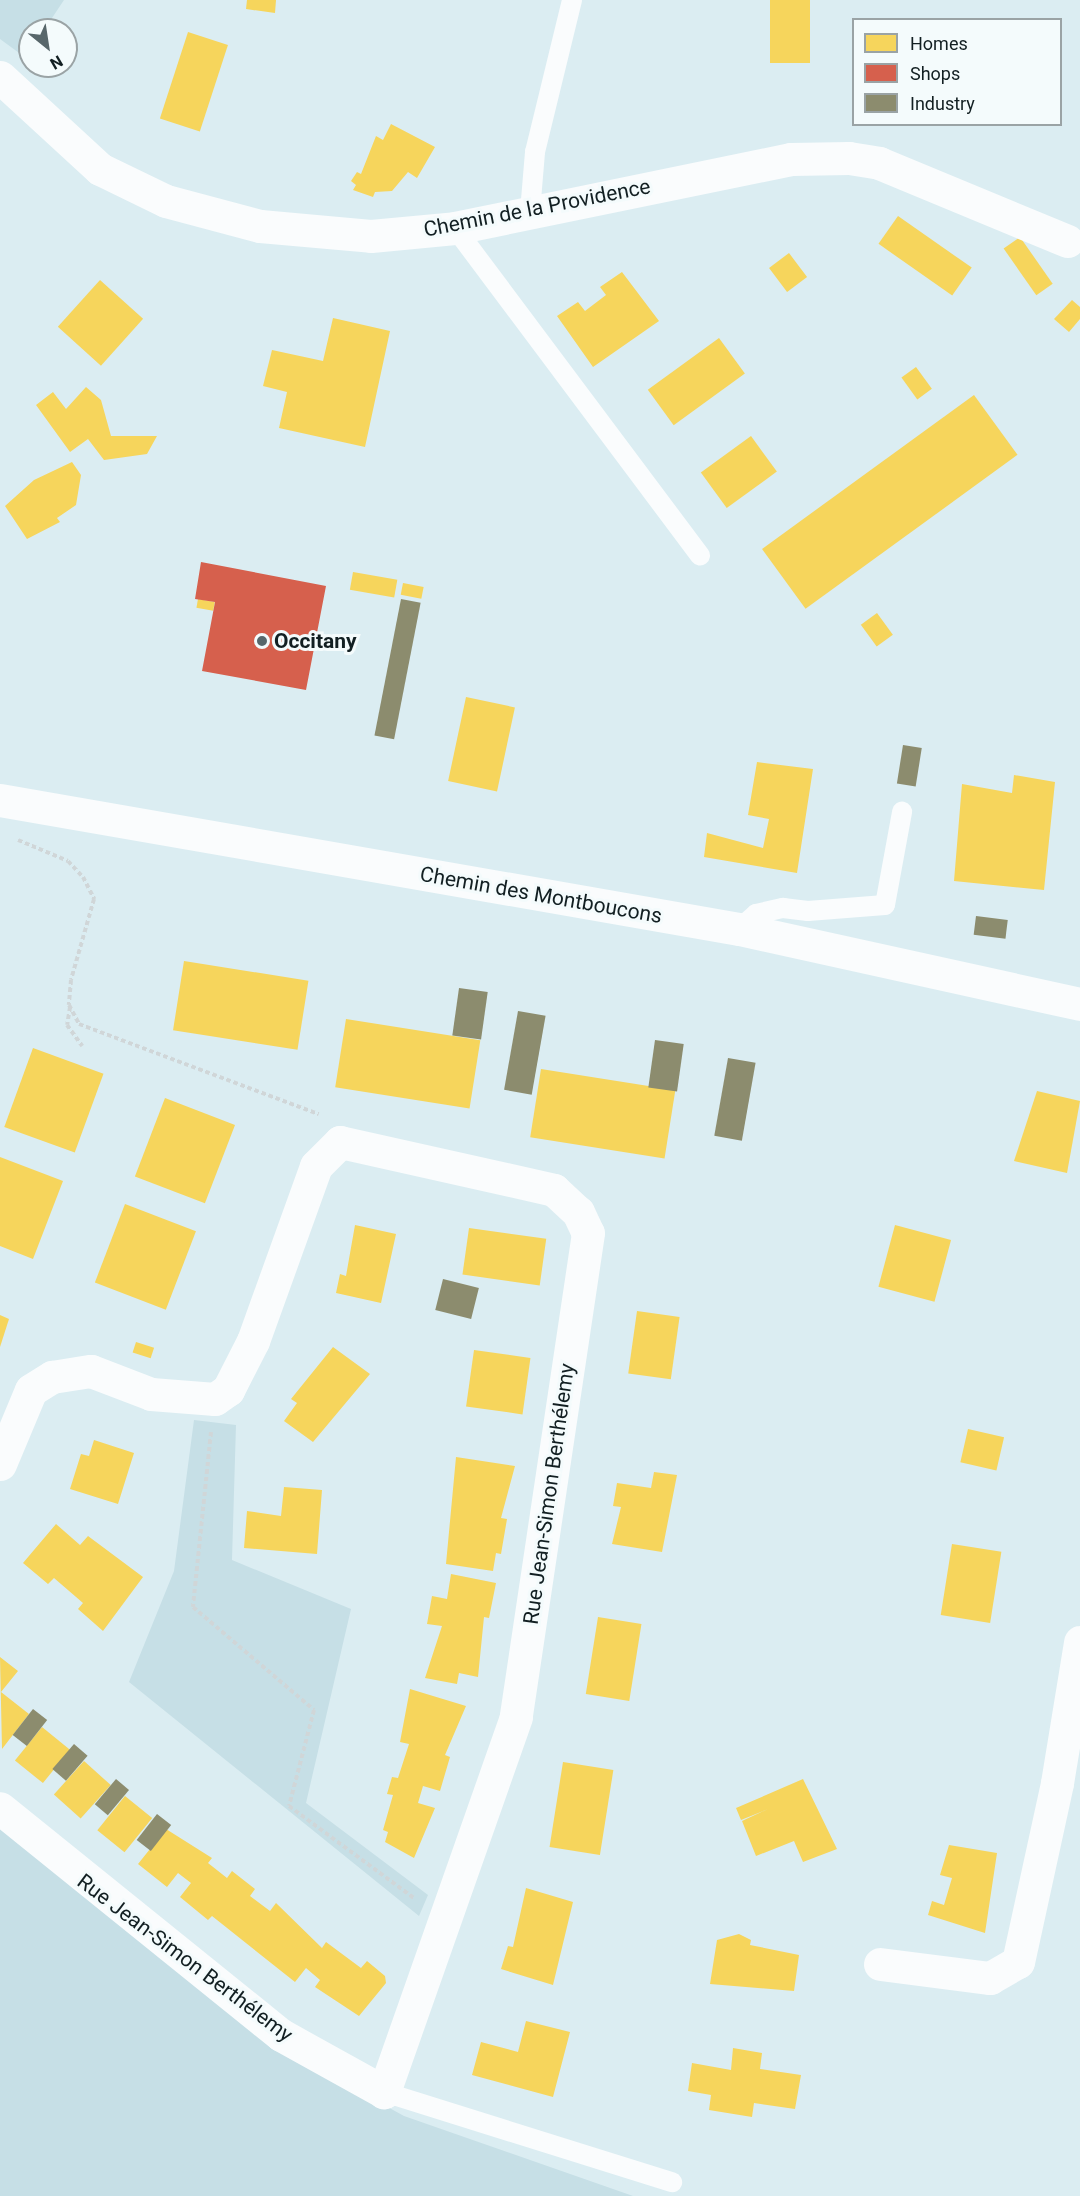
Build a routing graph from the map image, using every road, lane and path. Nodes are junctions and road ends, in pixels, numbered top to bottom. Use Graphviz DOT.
graph roads {
  1 [pos="572,0"];
  2 [pos="0,77"];
  3 [pos="530,212"];
  4 [pos="455,228"];
  5 [pos="1074,235"];
  6 [pos="700,556"];
  7 [pos="0,800"];
  8 [pos="902,812"];
  9 [pos="10,837"];
  10 [pos="739,929"];
  11 [pos="78,946"];
  12 [pos="75,966"];
  13 [pos="1080,1004"];
  14 [pos="70,1006"];
  15 [pos="82,1046"];
  16 [pos="326,1116"];
  17 [pos="215,1399"];
  18 [pos="0,1464"];
  19 [pos="1080,1642"];
  20 [pos="0,1808"];
  21 [pos="445,1920"];
  22 [pos="880,1964"];
  23 [pos="384,2092"];
  24 [pos="672,2182"];
  1 -- 3 [label="lane"];
  2 -- 4 [label="street, Chemin de la Providence"];
  3 -- 4 [label="street, Chemin de la Providence"];
  3 -- 5 [label="street, Chemin de la Providence"];
  4 -- 6 [label="lane"];
  7 -- 10 [label="street, Chemin des Montboucons"];
  8 -- 10 [label="lane"];
  9 -- 12 [label="path"];
  10 -- 13 [label="street, Chemin des Montboucons"];
  11 -- 12 [label="path"];
  12 -- 14 [label="path"];
  14 -- 15 [label="path"];
  14 -- 16 [label="path"];
  17 -- 18 [label="street"];
  17 -- 21 [label="path"];
  17 -- 21 [label="street, Rue Jean-Simon Berthélemy"];
  19 -- 22 [label="street"];
  20 -- 23 [label="street, Rue Jean-Simon Berthélemy"];
  21 -- 23 [label="street, Rue Jean-Simon Berthélemy"];
  23 -- 24 [label="lane"];
}
